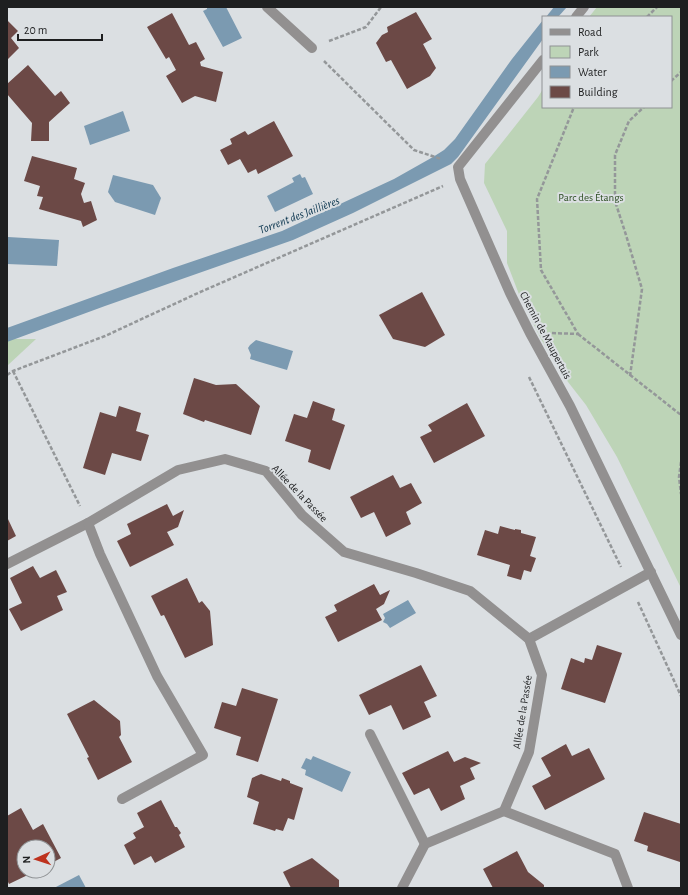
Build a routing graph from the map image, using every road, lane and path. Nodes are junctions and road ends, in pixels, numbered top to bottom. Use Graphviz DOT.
graph roads {
  1 [pos="267,7"];
  2 [pos="381,7"];
  3 [pos="584,7"];
  4 [pos="657,7"];
  5 [pos="577,16"];
  6 [pos="648,16"];
  7 [pos="312,48"];
  8 [pos="542,61"];
  9 [pos="681,72"];
  10 [pos="672,80"];
  11 [pos="574,108"];
  12 [pos="643,108"];
  13 [pos="448,162"];
  14 [pos="460,179"];
  15 [pos="530,333"];
  16 [pos="578,334"];
  17 [pos="526,370"];
  18 [pos="13,371"];
  19 [pos="7,375"];
  20 [pos="630,376"];
  21 [pos="681,415"];
  22 [pos="681,462"];
  23 [pos="681,494"];
  24 [pos="88,523"];
  25 [pos="7,564"];
  26 [pos="651,572"];
  27 [pos="629,584"];
  28 [pos="681,635"];
  29 [pos="529,639"];
  30 [pos="681,696"];
  31 [pos="370,734"];
  32 [pos="122,799"];
  33 [pos="504,811"];
  34 [pos="425,844"];
  35 [pos="402,888"];
  36 [pos="628,888"];
  1 -- 7 [label="street"];
  2 -- 7 [label="path"];
  3 -- 5 [label="street"];
  4 -- 6 [label="path"];
  7 -- 13 [label="path"];
  8 -- 14 [label="street"];
  9 -- 10 [label="path"];
  11 -- 16 [label="path"];
  12 -- 20 [label="path"];
  14 -- 15 [label="street, Chemin de Maupertuis"];
  14 -- 18 [label="path"];
  15 -- 16 [label="path"];
  15 -- 26 [label="street, Chemin de Maupertuis"];
  16 -- 20 [label="path"];
  17 -- 27 [label="path"];
  18 -- 19 [label="path"];
  18 -- 24 [label="path"];
  20 -- 21 [label="path"];
  22 -- 23 [label="path"];
  24 -- 25 [label="street, Allée de la Passée"];
  24 -- 29 [label="street, Allée de la Passée"];
  24 -- 32 [label="street"];
  26 -- 27 [label="street"];
  26 -- 28 [label="street, Chemin de Maupertuis"];
  27 -- 29 [label="street"];
  27 -- 30 [label="path"];
  29 -- 33 [label="street, Allée de la Passée"];
  31 -- 34 [label="street"];
  33 -- 34 [label="street"];
  33 -- 36 [label="street"];
  34 -- 35 [label="street"];
}
